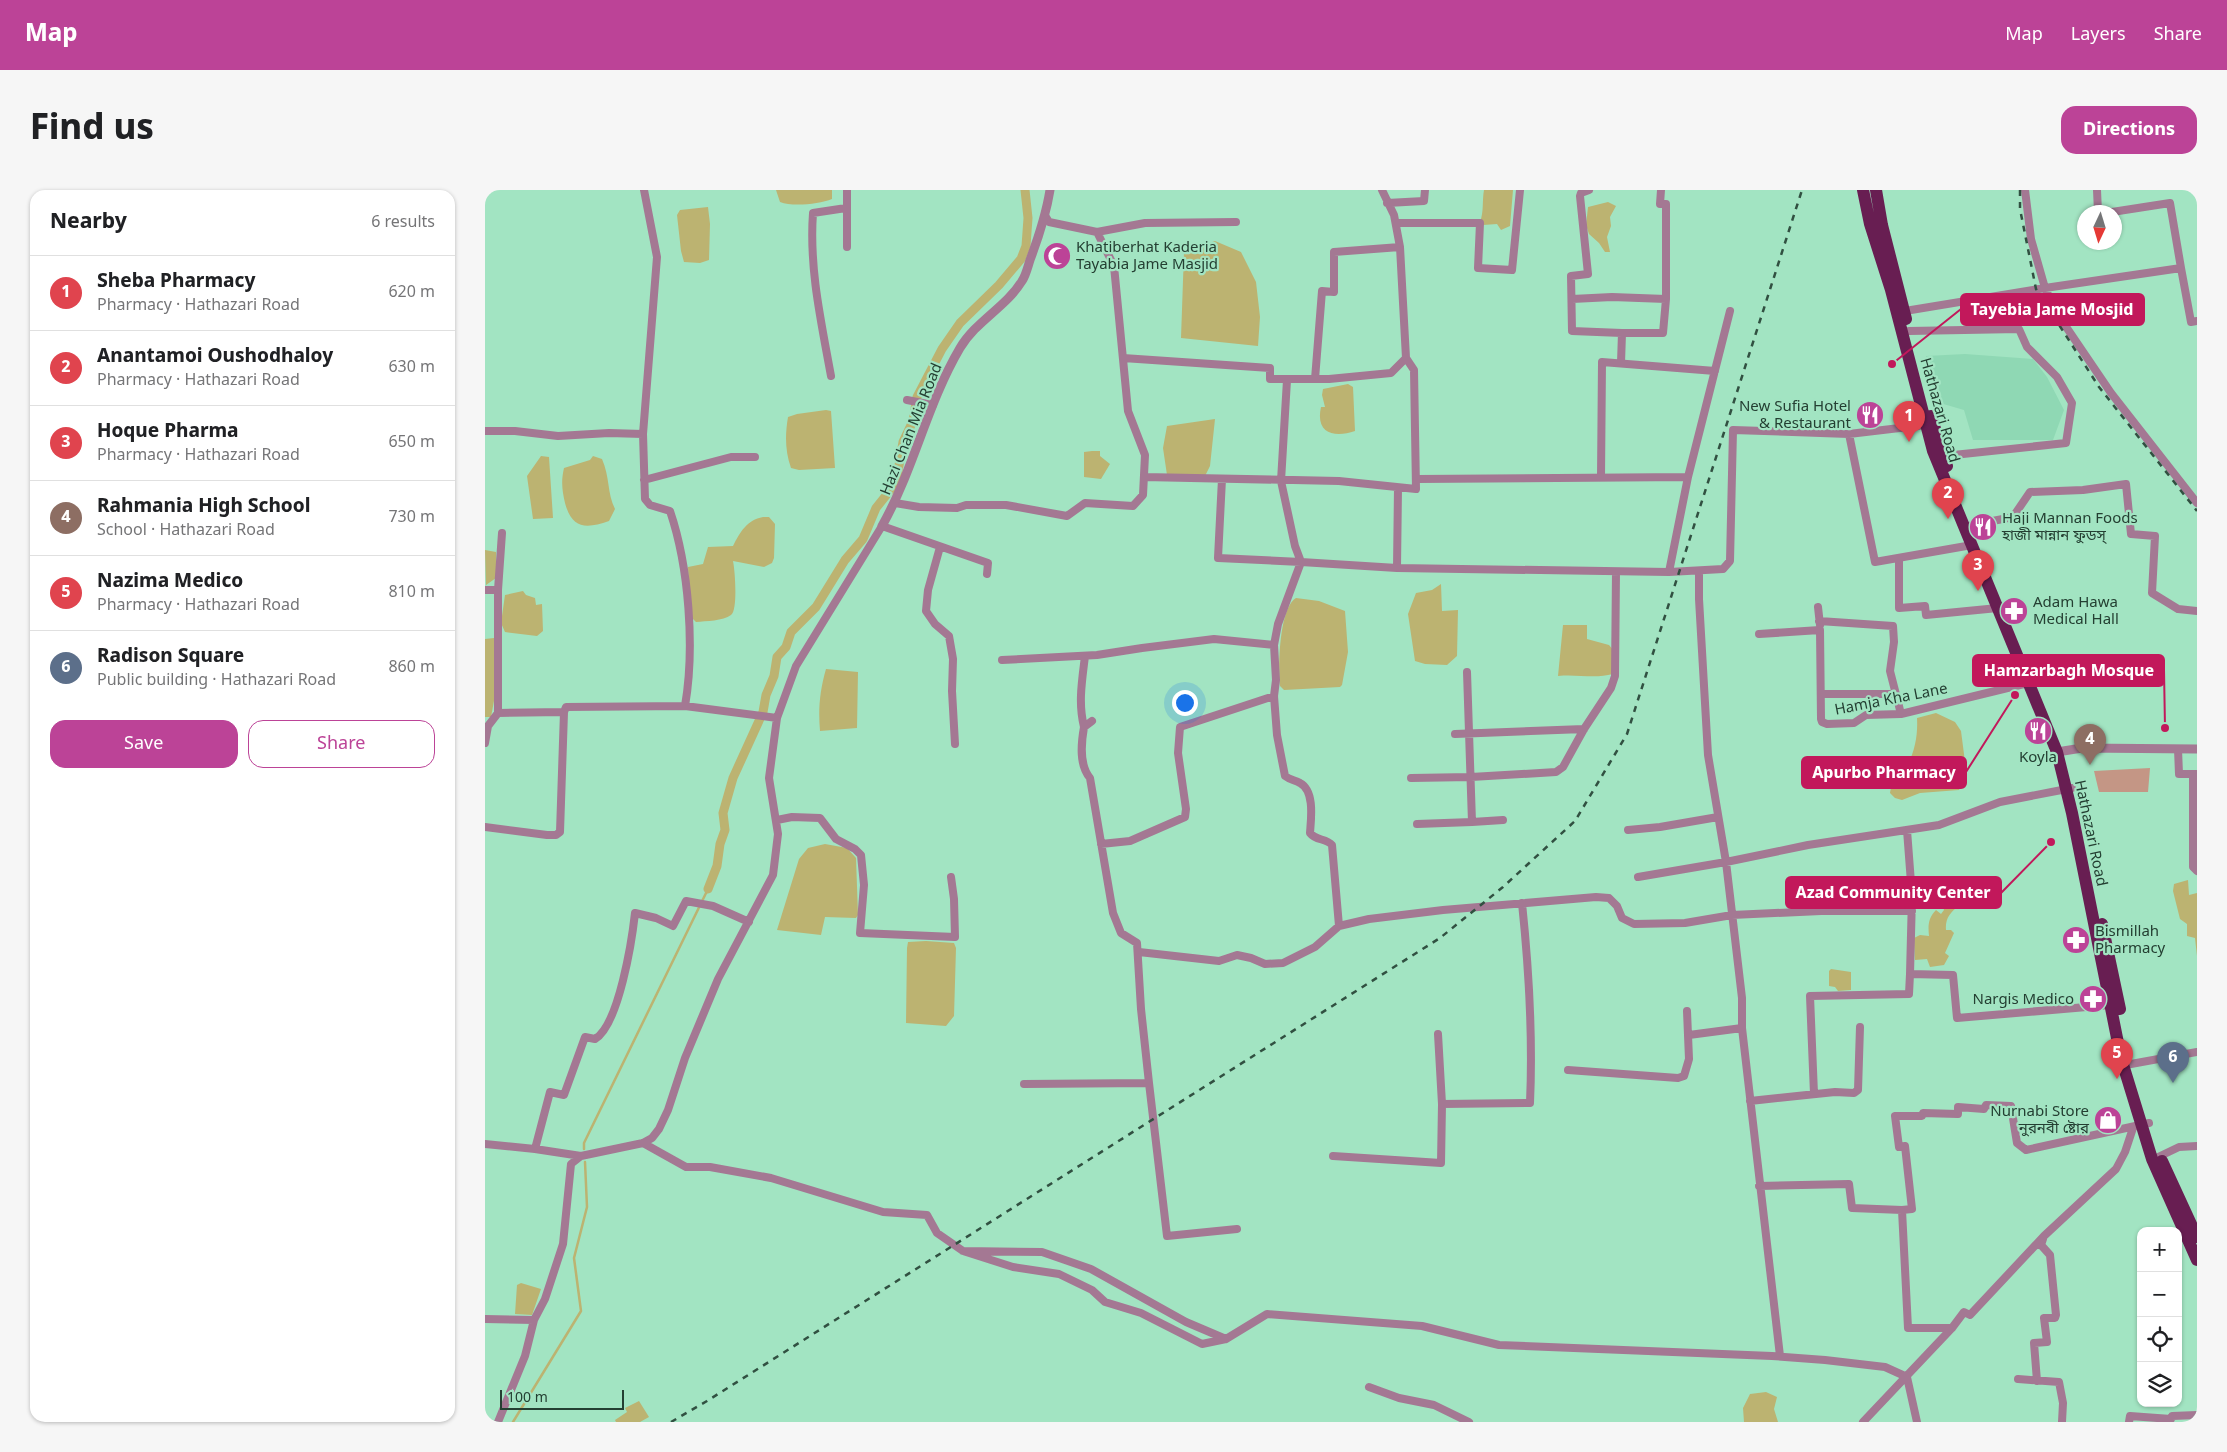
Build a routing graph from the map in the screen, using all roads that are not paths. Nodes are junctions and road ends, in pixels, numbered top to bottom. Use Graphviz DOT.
graph roads {
  1 [pos="644,190"];
  2 [pos="847,190"];
  3 [pos="1050,190"];
  4 [pos="1381,190"];
  5 [pos="1425,190"];
  6 [pos="1520,190"];
  7 [pos="1589,190"];
  8 [pos="1661,190"];
  9 [pos="1863,190"];
  10 [pos="1875,190"];
  11 [pos="2025,190"];
  12 [pos="2097,190"];
  13 [pos="1387,203"];
  14 [pos="2098,205"];
  15 [pos="846,208"];
  16 [pos="2122,210"];
  17 [pos="1046,217"];
  18 [pos="1236,222"];
  19 [pos="1396,223"];
  20 [pos="1097,232"];
  21 [pos="847,247"];
  22 [pos="1400,248"];
  23 [pos="2181,268"];
  24 [pos="2045,288"];
  25 [pos="1572,299"];
  26 [pos="1666,299"];
  27 [pos="1730,311"];
  28 [pos="1905,311"];
  29 [pos="2197,321"];
  30 [pos="1909,331"];
  31 [pos="1622,333"];
  32 [pos="1123,358"];
  33 [pos="1406,358"];
  34 [pos="1621,363"];
  35 [pos="1715,371"];
  36 [pos="831,376"];
  37 [pos="1287,380"];
  38 [pos="1315,380"];
  39 [pos="907,400"];
  40 [pos="933,405"];
  41 [pos="1925,425"];
  42 [pos="485,430"];
  43 [pos="643,434"];
  44 [pos="1849,434"];
  45 [pos="1944,456"];
  46 [pos="755,457"];
  47 [pos="1144,477"];
  48 [pos="1601,477"];
  49 [pos="1688,477"];
  50 [pos="1222,479"];
  51 [pos="1417,479"];
  52 [pos="645,480"];
  53 [pos="1281,481"];
  54 [pos="1398,488"];
  55 [pos="895,503"];
  56 [pos="2197,503"];
  57 [pos="1972,525"];
  58 [pos="882,526"];
  59 [pos="502,534"];
  60 [pos="1972,545"];
  61 [pos="940,548"];
  62 [pos="1899,558"];
  63 [pos="1301,562"];
  64 [pos="1397,568"];
  65 [pos="1616,572"];
  66 [pos="1669,572"];
  67 [pos="1699,572"];
  68 [pos="987,574"];
  69 [pos="485,590"];
  70 [pos="499,590"];
  71 [pos="1818,607"];
  72 [pos="1998,608"];
  73 [pos="2197,611"];
  74 [pos="1819,626"];
  75 [pos="1759,634"];
  76 [pos="1274,645"];
  77 [pos="1085,656"];
  78 [pos="1002,660"];
  79 [pos="1467,672"];
  80 [pos="2028,683"];
  81 [pos="1821,694"];
  82 [pos="1896,694"];
  83 [pos="1273,696"];
  84 [pos="685,706"];
  85 [pos="564,712"];
  86 [pos="498,713"];
  87 [pos="1901,714"];
  88 [pos="777,718"];
  89 [pos="1092,721"];
  90 [pos="1084,727"];
  91 [pos="1584,729"];
  92 [pos="1455,734"];
  93 [pos="1467,734"];
  94 [pos="485,743"];
  95 [pos="955,744"];
  96 [pos="2178,749"];
  97 [pos="2197,749"];
  98 [pos="2060,752"];
  99 [pos="2195,774"];
  100 [pos="1471,777"];
  101 [pos="1411,778"];
  102 [pos="2069,789"];
  103 [pos="1718,817"];
  104 [pos="777,820"];
  105 [pos="1503,820"];
  106 [pos="1472,822"];
  107 [pos="1417,824"];
  108 [pos="485,827"];
  109 [pos="1628,830"];
  110 [pos="1907,830"];
  111 [pos="1101,844"];
  112 [pos="1726,862"];
  113 [pos="2197,871"];
  114 [pos="951,877"];
  115 [pos="1638,877"];
  116 [pos="1522,903"];
  117 [pos="1912,911"];
  118 [pos="1732,914"];
  119 [pos="749,922"];
  120 [pos="1339,926"];
  121 [pos="1139,952"];
  122 [pos="1910,974"];
  123 [pos="2110,1005"];
  124 [pos="1687,1011"];
  125 [pos="1860,1027"];
  126 [pos="1742,1028"];
  127 [pos="1438,1034"];
  128 [pos="1689,1035"];
  129 [pos="2197,1052"];
  130 [pos="2131,1064"];
  131 [pos="1567,1070"];
  132 [pos="1149,1083"];
  133 [pos="1024,1084"];
  134 [pos="1814,1094"];
  135 [pos="1750,1100"];
  136 [pos="1442,1104"];
  137 [pos="2141,1126"];
  138 [pos="643,1143"];
  139 [pos="485,1144"];
  140 [pos="2197,1146"];
  141 [pos="535,1149"];
  142 [pos="581,1156"];
  143 [pos="1333,1156"];
  144 [pos="2156,1158"];
  145 [pos="1759,1186"];
  146 [pos="1901,1210"];
  147 [pos="1237,1229"];
  148 [pos="2044,1236"];
  149 [pos="2197,1237"];
  150 [pos="963,1252"];
  151 [pos="2197,1260"];
  152 [pos="485,1319"];
  153 [pos="534,1320"];
  154 [pos="1952,1328"];
  155 [pos="1226,1339"];
  156 [pos="1780,1356"];
  157 [pos="1907,1377"];
  158 [pos="2018,1379"];
  159 [pos="2037,1381"];
  160 [pos="1369,1387"];
  161 [pos="2197,1415"];
  162 [pos="498,1422"];
  163 [pos="1469,1422"];
  164 [pos="1863,1422"];
  165 [pos="1917,1422"];
  166 [pos="2062,1422"];
  167 [pos="2129,1422"];
  1 -- 43 [label="street"];
  2 -- 15 [label="street"];
  3 -- 17 [label="street, Hazi Chan Mia Road"];
  4 -- 13 [label="street"];
  5 -- 13 [label="street"];
  6 -- 19 [label="street"];
  7 -- 25 [label="street"];
  8 -- 26 [label="street"];
  9 -- 41 [label="highway, Hathazari Road"];
  10 -- 28 [label="highway, Hathazari Road"];
  11 -- 24 [label="street"];
  12 -- 14 [label="street"];
  13 -- 19 [label="street"];
  15 -- 21 [label="street"];
  15 -- 36 [label="street"];
  16 -- 23 [label="street"];
  17 -- 20 [label="street"];
  17 -- 40 [label="street, Hazi Chan Mia Road"];
  18 -- 20 [label="street"];
  19 -- 22 [label="street"];
  20 -- 32 [label="street"];
  22 -- 33 [label="street"];
  22 -- 38 [label="street"];
  23 -- 24 [label="street"];
  23 -- 29 [label="street"];
  24 -- 28 [label="street"];
  24 -- 56 [label="street"];
  25 -- 26 [label="street"];
  25 -- 31 [label="street"];
  26 -- 31 [label="street"];
  27 -- 35 [label="street"];
  28 -- 30 [label="highway, Hathazari Road"];
  30 -- 45 [label="highway, Hathazari Road"];
  30 -- 45 [label="street"];
  31 -- 34 [label="street"];
  32 -- 37 [label="street"];
  32 -- 47 [label="street"];
  33 -- 38 [label="street"];
  33 -- 51 [label="street"];
  34 -- 35 [label="street"];
  34 -- 48 [label="street"];
  35 -- 49 [label="street"];
  37 -- 38 [label="street"];
  37 -- 53 [label="street"];
  39 -- 40 [label="street"];
  40 -- 55 [label="street, Hazi Chan Mia Road"];
  41 -- 44 [label="street"];
  41 -- 60 [label="highway, Hathazari Road"];
  42 -- 43 [label="street"];
  43 -- 52 [label="street"];
  44 -- 62 [label="street"];
  44 -- 67 [label="street"];
  45 -- 57 [label="highway, Hathazari Road"];
  46 -- 52 [label="street"];
  47 -- 50 [label="street"];
  47 -- 55 [label="street"];
  48 -- 49 [label="street"];
  48 -- 51 [label="street"];
  49 -- 66 [label="street"];
  50 -- 53 [label="street"];
  50 -- 63 [label="street"];
  51 -- 54 [label="street"];
  52 -- 84 [label="street"];
  53 -- 54 [label="street"];
  53 -- 63 [label="street"];
  54 -- 64 [label="street"];
  55 -- 58 [label="street, Hazi Chan Mia Road"];
  57 -- 73 [label="street"];
  57 -- 98 [label="highway, Hathazari Road"];
  58 -- 61 [label="street"];
  58 -- 88 [label="street"];
  59 -- 70 [label="street"];
  60 -- 62 [label="street"];
  60 -- 72 [label="highway, Hathazari Road"];
  61 -- 68 [label="street"];
  61 -- 95 [label="street"];
  62 -- 72 [label="street"];
  63 -- 64 [label="street"];
  63 -- 76 [label="street"];
  64 -- 65 [label="street"];
  65 -- 66 [label="street"];
  65 -- 91 [label="street"];
  66 -- 67 [label="street"];
  67 -- 103 [label="street"];
  69 -- 70 [label="street"];
  70 -- 86 [label="street"];
  71 -- 74 [label="street, Hamja Kha Lane"];
  72 -- 80 [label="highway, Hathazari Road"];
  74 -- 75 [label="street"];
  74 -- 81 [label="street, Hamja Kha Lane"];
  74 -- 82 [label="street"];
  76 -- 77 [label="street"];
  76 -- 83 [label="street"];
  77 -- 78 [label="street"];
  77 -- 90 [label="street"];
  79 -- 93 [label="street"];
  80 -- 87 [label="street, Hamja Kha Lane"];
  80 -- 98 [label="highway, Hathazari Road"];
  81 -- 82 [label="street"];
  81 -- 87 [label="street, Hamja Kha Lane"];
  82 -- 87 [label="street"];
  83 -- 111 [label="street"];
  83 -- 120 [label="street"];
  84 -- 85 [label="street"];
  84 -- 88 [label="street"];
  85 -- 86 [label="street"];
  85 -- 108 [label="street"];
  86 -- 94 [label="street"];
  88 -- 104 [label="street"];
  89 -- 90 [label="street"];
  90 -- 111 [label="street"];
  91 -- 93 [label="street"];
  91 -- 100 [label="street"];
  92 -- 93 [label="street"];
  93 -- 100 [label="street"];
  96 -- 97 [label="street"];
  96 -- 98 [label="street"];
  96 -- 99 [label="street"];
  98 -- 102 [label="highway, Hathazari Road"];
  99 -- 113 [label="street"];
  100 -- 101 [label="street"];
  100 -- 106 [label="street"];
  102 -- 110 [label="street"];
  102 -- 123 [label="highway, Hathazari Road"];
  102 -- 130 [label="highway, Hathazari Road"];
  103 -- 109 [label="street"];
  103 -- 112 [label="street"];
  104 -- 114 [label="street"];
  104 -- 119 [label="street"];
  105 -- 106 [label="street"];
  106 -- 107 [label="street"];
  110 -- 112 [label="street"];
  110 -- 117 [label="street"];
  111 -- 121 [label="street"];
  112 -- 115 [label="street"];
  112 -- 118 [label="street"];
  116 -- 118 [label="street"];
  116 -- 120 [label="street"];
  116 -- 136 [label="street"];
  117 -- 118 [label="street"];
  117 -- 122 [label="street"];
  118 -- 126 [label="street"];
  119 -- 138 [label="street"];
  119 -- 141 [label="street"];
  120 -- 121 [label="street"];
  121 -- 132 [label="street"];
  122 -- 123 [label="street"];
  122 -- 134 [label="street"];
  123 -- 137 [label="highway, Hathazari Road"];
  124 -- 128 [label="street"];
  125 -- 134 [label="street"];
  126 -- 128 [label="street"];
  126 -- 135 [label="street"];
  127 -- 136 [label="street"];
  128 -- 131 [label="street"];
  129 -- 130 [label="street"];
  130 -- 137 [label="highway, Hathazari Road"];
  132 -- 133 [label="street"];
  132 -- 147 [label="street"];
  134 -- 135 [label="street"];
  135 -- 145 [label="street"];
  136 -- 143 [label="street"];
  137 -- 144 [label="highway, Hathazari Road"];
  137 -- 146 [label="street"];
  137 -- 148 [label="street"];
  138 -- 142 [label="street"];
  138 -- 150 [label="street"];
  139 -- 141 [label="street"];
  140 -- 144 [label="street"];
  141 -- 142 [label="street"];
  142 -- 153 [label="street"];
  144 -- 149 [label="highway, Hathazari Road"];
  144 -- 151 [label="highway, Hathazari Road"];
  145 -- 146 [label="street"];
  145 -- 156 [label="street"];
  146 -- 154 [label="street"];
  148 -- 154 [label="street"];
  148 -- 159 [label="street"];
  150 -- 155 [label="street"];
  150 -- 155 [label="street"];
  152 -- 153 [label="street"];
  153 -- 162 [label="street"];
  154 -- 157 [label="street"];
  155 -- 156 [label="street"];
  156 -- 157 [label="street"];
  157 -- 164 [label="street"];
  157 -- 165 [label="street"];
  158 -- 159 [label="street"];
  159 -- 166 [label="street"];
  160 -- 163 [label="street"];
  161 -- 167 [label="street"];
}
